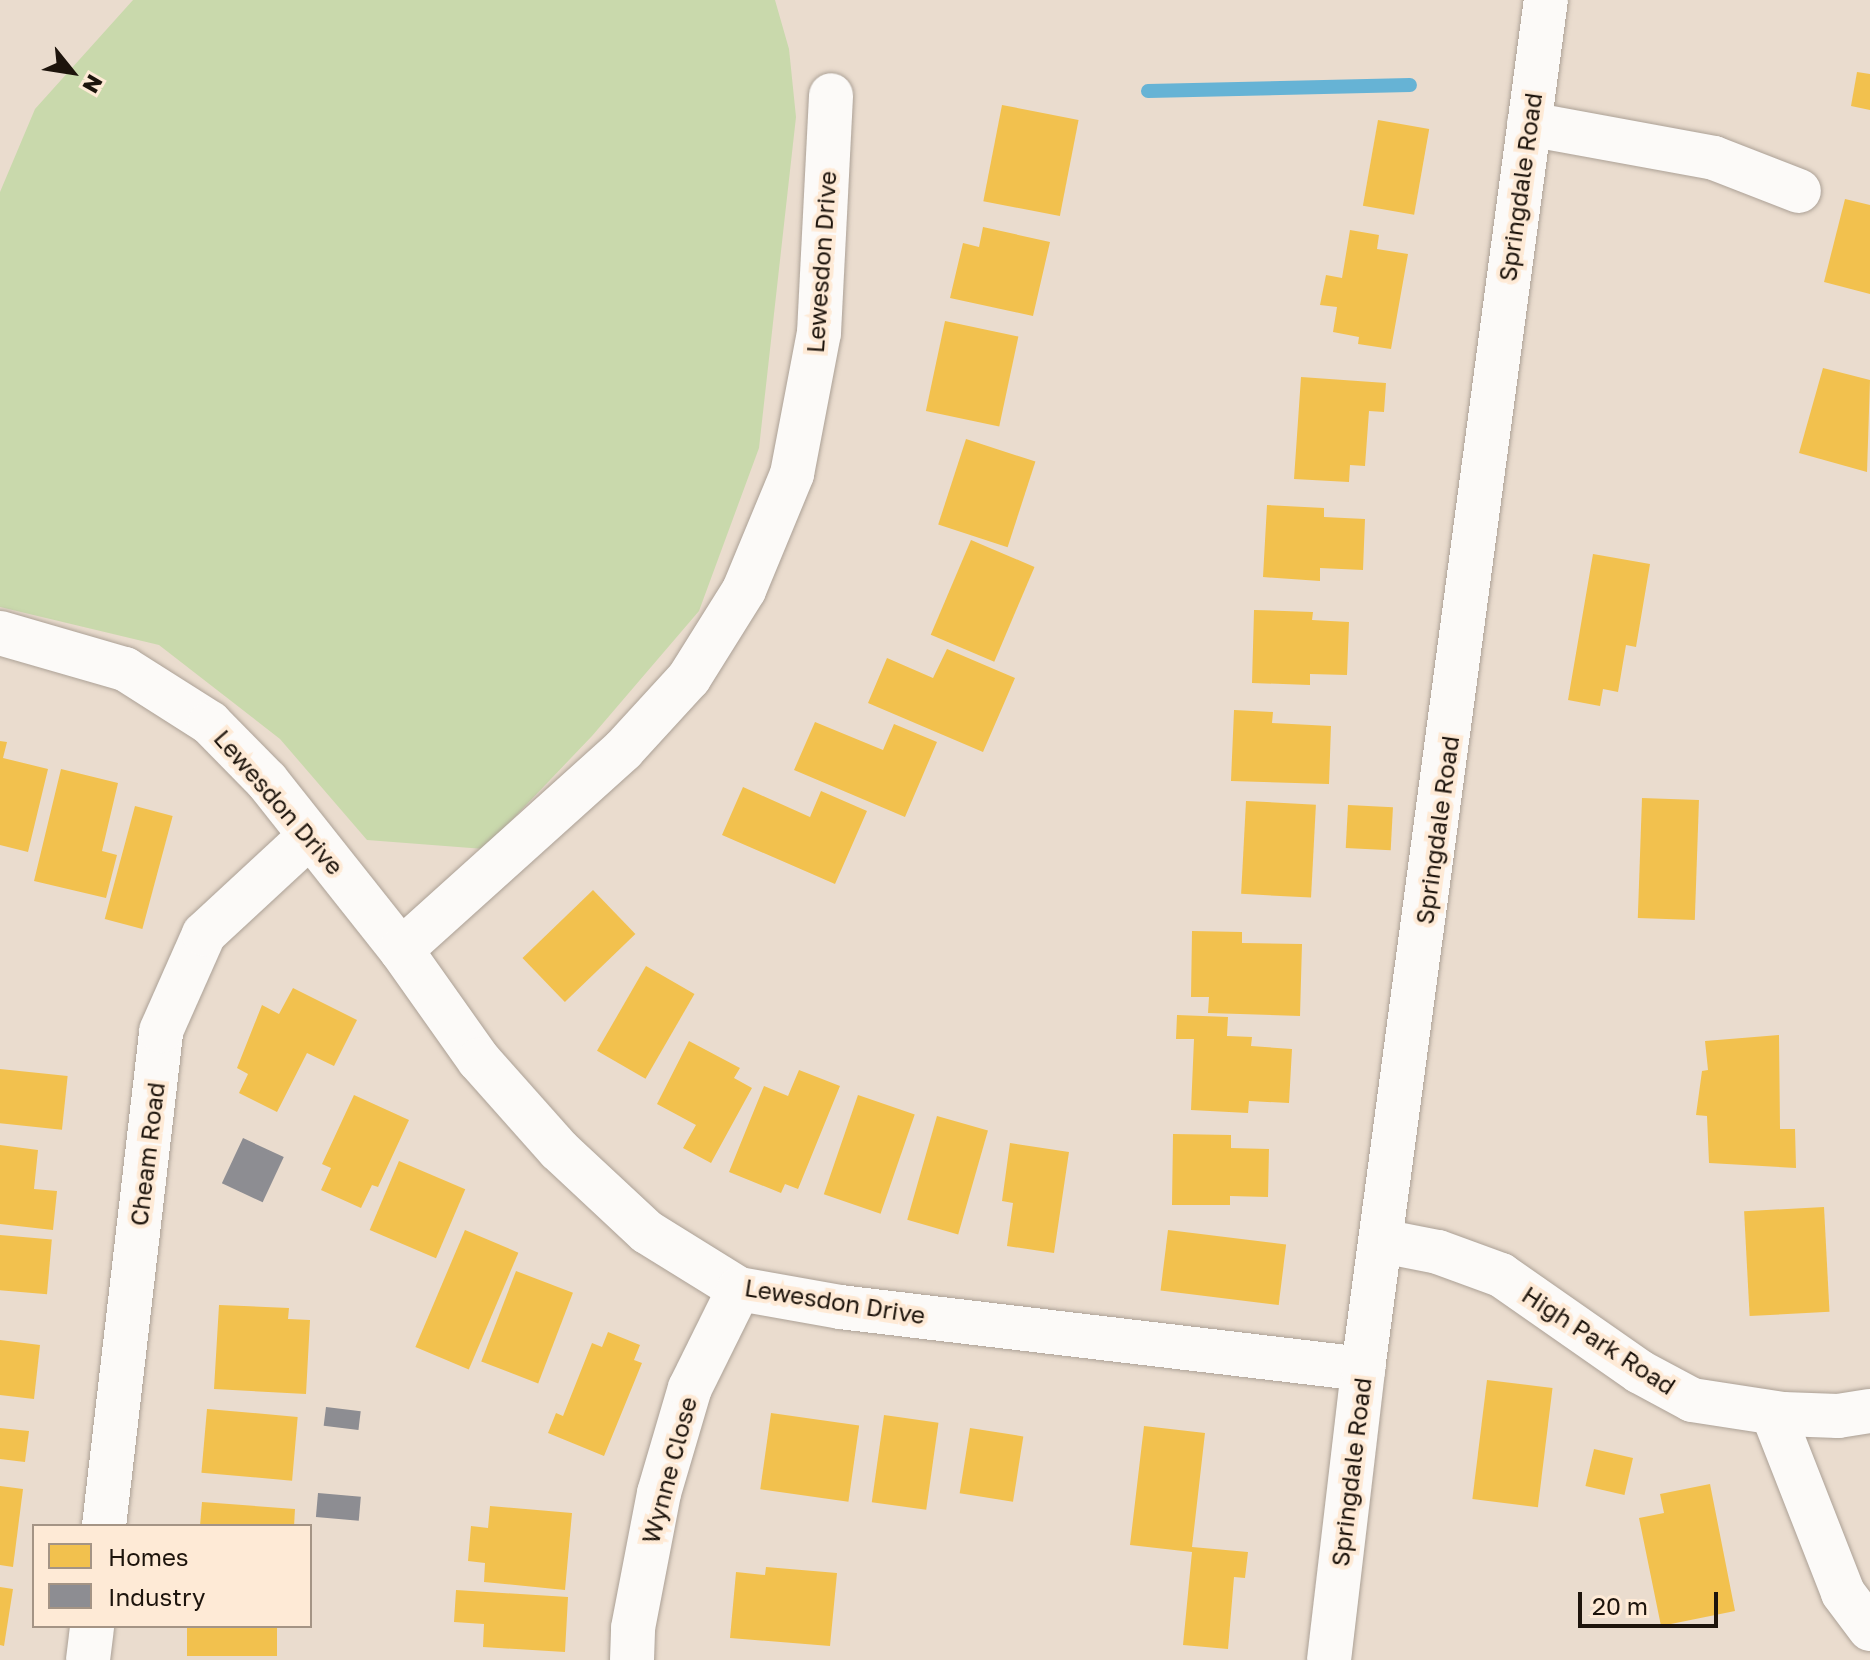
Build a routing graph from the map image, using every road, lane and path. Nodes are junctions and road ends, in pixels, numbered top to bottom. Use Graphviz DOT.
graph roads {
  1 [pos="1546,0"];
  2 [pos="831,95"];
  3 [pos="1529,124"];
  4 [pos="1799,191"];
  5 [pos="0,633"];
  6 [pos="310,836"];
  7 [pos="401,950"];
  8 [pos="1382,1241"];
  9 [pos="739,1289"];
  10 [pos="1363,1369"];
  11 [pos="1870,1411"];
  12 [pos="1773,1414"];
  13 [pos="104,1524"];
  14 [pos="92,1628"];
  15 [pos="1870,1629"];
  16 [pos="88,1660"];
  17 [pos="632,1660"];
  18 [pos="1329,1660"];
  1 -- 3 [label="street, Springdale Road"];
  2 -- 7 [label="street, Lewesdon Drive"];
  3 -- 4 [label="street"];
  3 -- 8 [label="street, Springdale Road"];
  5 -- 6 [label="street, Lewesdon Drive"];
  6 -- 7 [label="street, Lewesdon Drive"];
  6 -- 13 [label="street, Cheam Road"];
  7 -- 9 [label="street, Lewesdon Drive"];
  8 -- 10 [label="street, Springdale Road"];
  8 -- 12 [label="street, High Park Road"];
  9 -- 10 [label="street, Lewesdon Drive"];
  9 -- 17 [label="street, Wynne Close"];
  10 -- 18 [label="street, Springdale Road"];
  11 -- 12 [label="street, High Park Road"];
  12 -- 15 [label="street"];
  14 -- 16 [label="street"];
}
